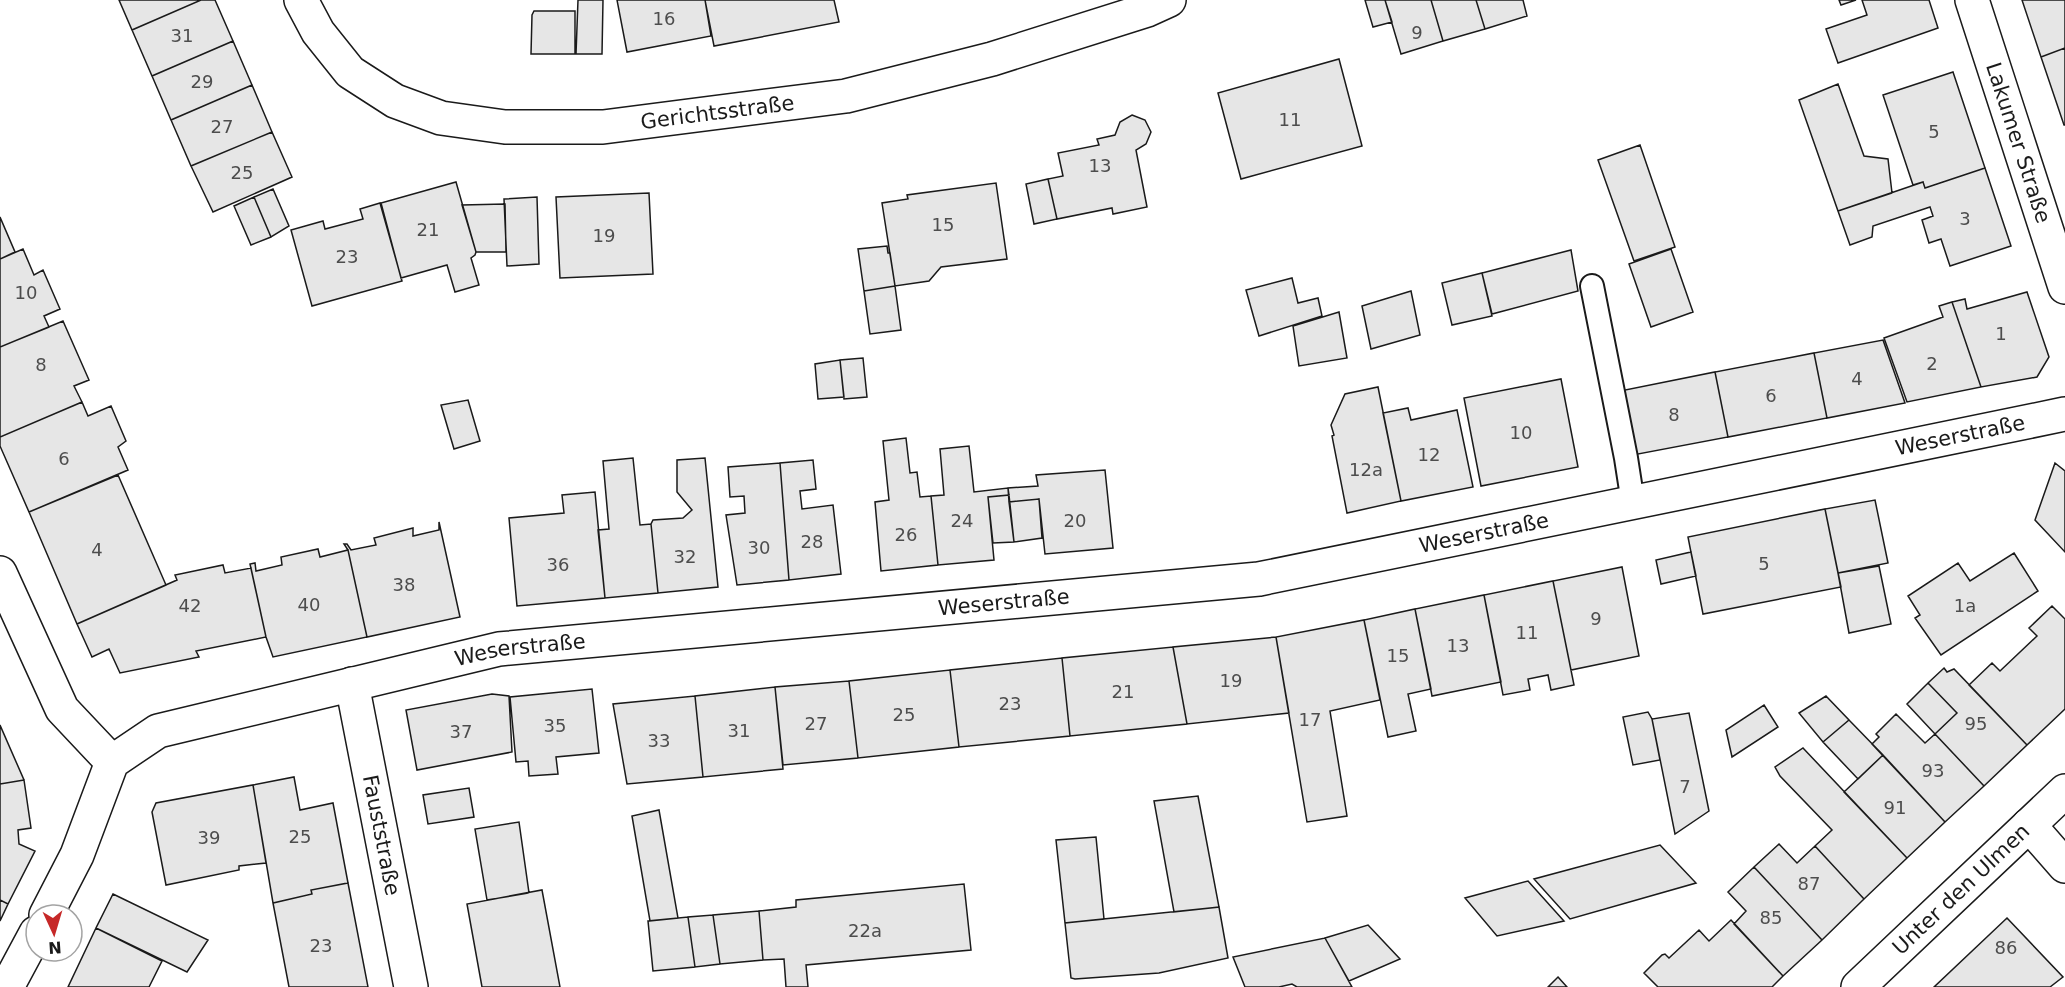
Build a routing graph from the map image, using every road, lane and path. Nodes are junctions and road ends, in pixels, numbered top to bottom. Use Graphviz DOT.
graph roads {
  1 [pos="301,0"];
  2 [pos="1170,0"];
  3 [pos="1972,0"];
  4 [pos="1592,286"];
  5 [pos="2065,286"];
  6 [pos="2065,414"];
  7 [pos="1633,503"];
  8 [pos="0,573"];
  9 [pos="352,684"];
  10 [pos="112,762"];
  11 [pos="2065,790"];
  12 [pos="2029,825"];
  13 [pos="2065,866"];
  14 [pos="52,903"];
  15 [pos="24,955"];
  16 [pos="7,987"];
  17 [pos="411,987"];
  18 [pos="1858,987"];
  1 -- 2 [label="street, Gerichtsstraße"];
  3 -- 5 [label="street, Lakumer Straße"];
  4 -- 7 [label="lane"];
  6 -- 7 [label="street, Weserstraße"];
  7 -- 9 [label="street, Weserstraße"];
  8 -- 10 [label="street"];
  9 -- 10 [label="street, Weserstraße"];
  9 -- 17 [label="street, Fauststraße"];
  10 -- 14 [label="street"];
  11 -- 12 [label="street, Unter den Ulmen"];
  12 -- 13 [label="street"];
  12 -- 18 [label="street, Unter den Ulmen"];
  15 -- 16 [label="street"];
}
